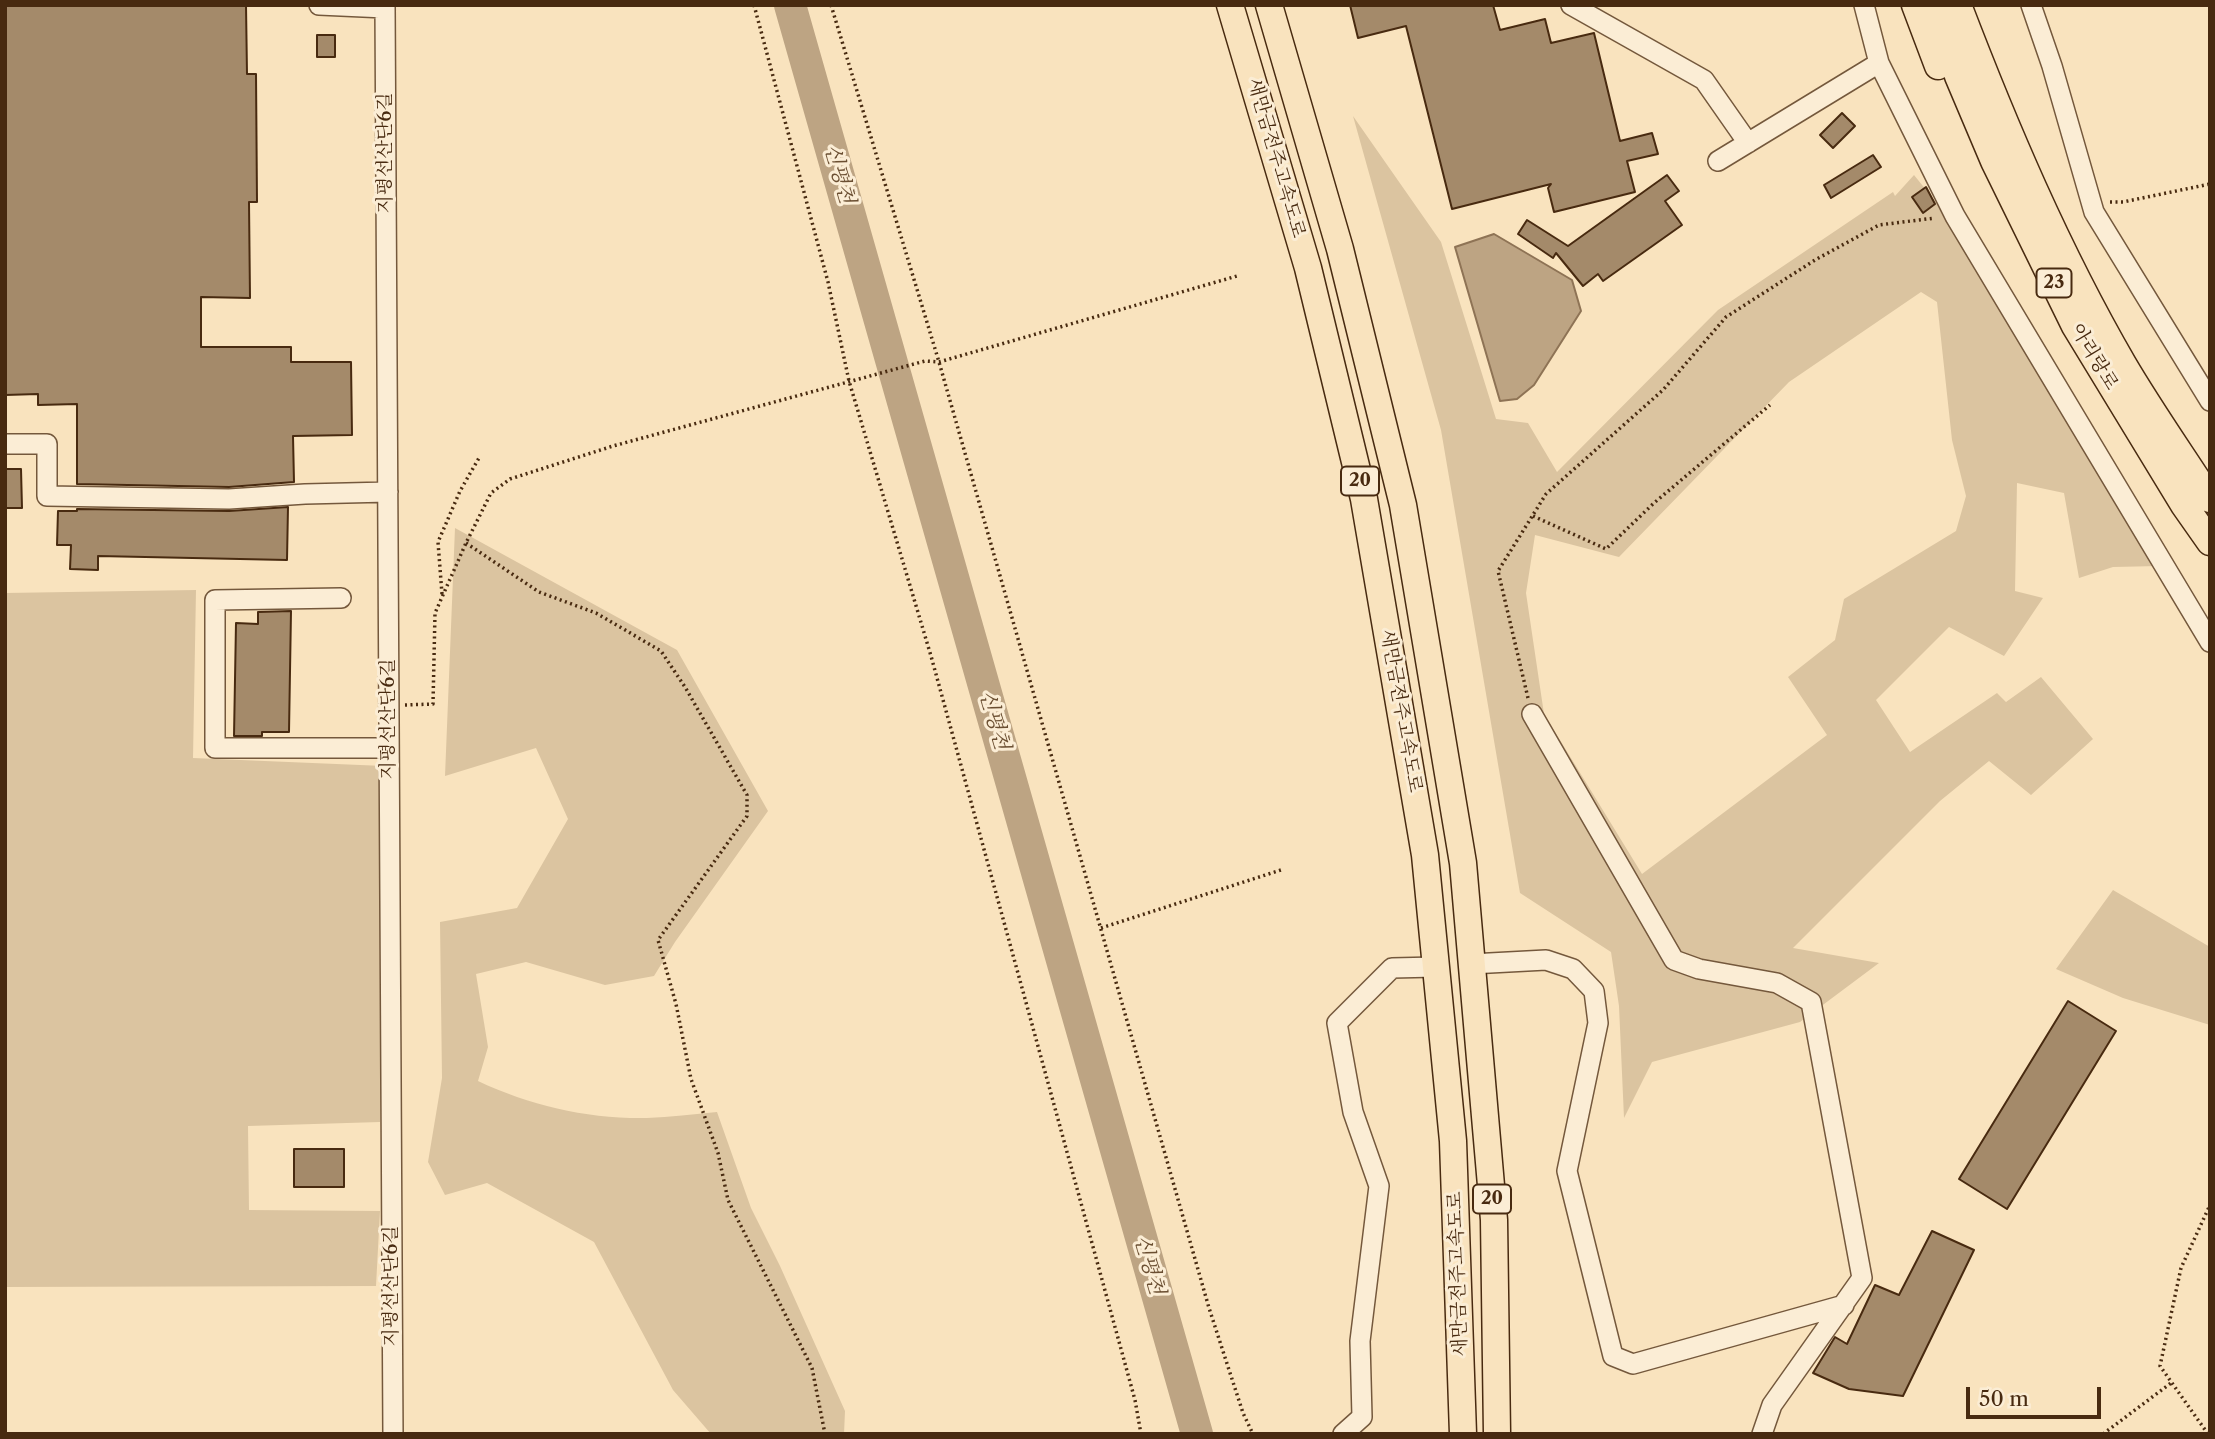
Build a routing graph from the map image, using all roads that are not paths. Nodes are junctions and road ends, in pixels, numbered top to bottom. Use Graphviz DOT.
graph roads {
  1 [pos="319,5"];
  2 [pos="1230,5"];
  3 [pos="1269,5"];
  4 [pos="1571,5"];
  5 [pos="1864,5"];
  6 [pos="1915,5"];
  7 [pos="1936,5"];
  8 [pos="1958,5"];
  9 [pos="2031,5"];
  10 [pos="385,7"];
  11 [pos="1879,63"];
  12 [pos="1958,76"];
  13 [pos="1748,143"];
  14 [pos="1718,161"];
  15 [pos="2210,401"];
  16 [pos="5,444"];
  17 [pos="388,492"];
  18 [pos="2210,499"];
  19 [pos="2210,542"];
  20 [pos="341,598"];
  21 [pos="2210,642"];
  22 [pos="1532,714"];
  23 [pos="389,748"];
  24 [pos="1471,964"];
  25 [pos="1436,967"];
  26 [pos="1844,1305"];
  27 [pos="393,1434"];
  28 [pos="1343,1434"];
  29 [pos="1462,1434"];
  30 [pos="1497,1434"];
  31 [pos="1762,1434"];
  1 -- 10 [label="street"];
  2 -- 25 [label="highway, 새만금전주고속도로 / 20"];
  3 -- 24 [label="highway, 새만금전주고속도로 / 20"];
  4 -- 13 [label="street"];
  5 -- 11 [label="street"];
  6 -- 12 [label="highway"];
  7 -- 12 [label="highway, 아리랑로 / 23"];
  8 -- 18 [label="highway, 아리랑로 / 23"];
  9 -- 15 [label="street"];
  10 -- 17 [label="street, 지평선산단6길"];
  11 -- 13 [label="street"];
  11 -- 21 [label="street"];
  12 -- 19 [label="highway, 아리랑로 / 23"];
  13 -- 14 [label="street"];
  16 -- 17 [label="street"];
  17 -- 23 [label="street, 지평선산단6길"];
  20 -- 23 [label="street"];
  22 -- 26 [label="street"];
  23 -- 27 [label="street, 지평선산단6길"];
  24 -- 26 [label="street"];
  24 -- 30 [label="highway, 새만금전주고속도로 / 20"];
  25 -- 28 [label="street"];
  25 -- 29 [label="highway, 새만금전주고속도로 / 20"];
  26 -- 31 [label="street"];
}
